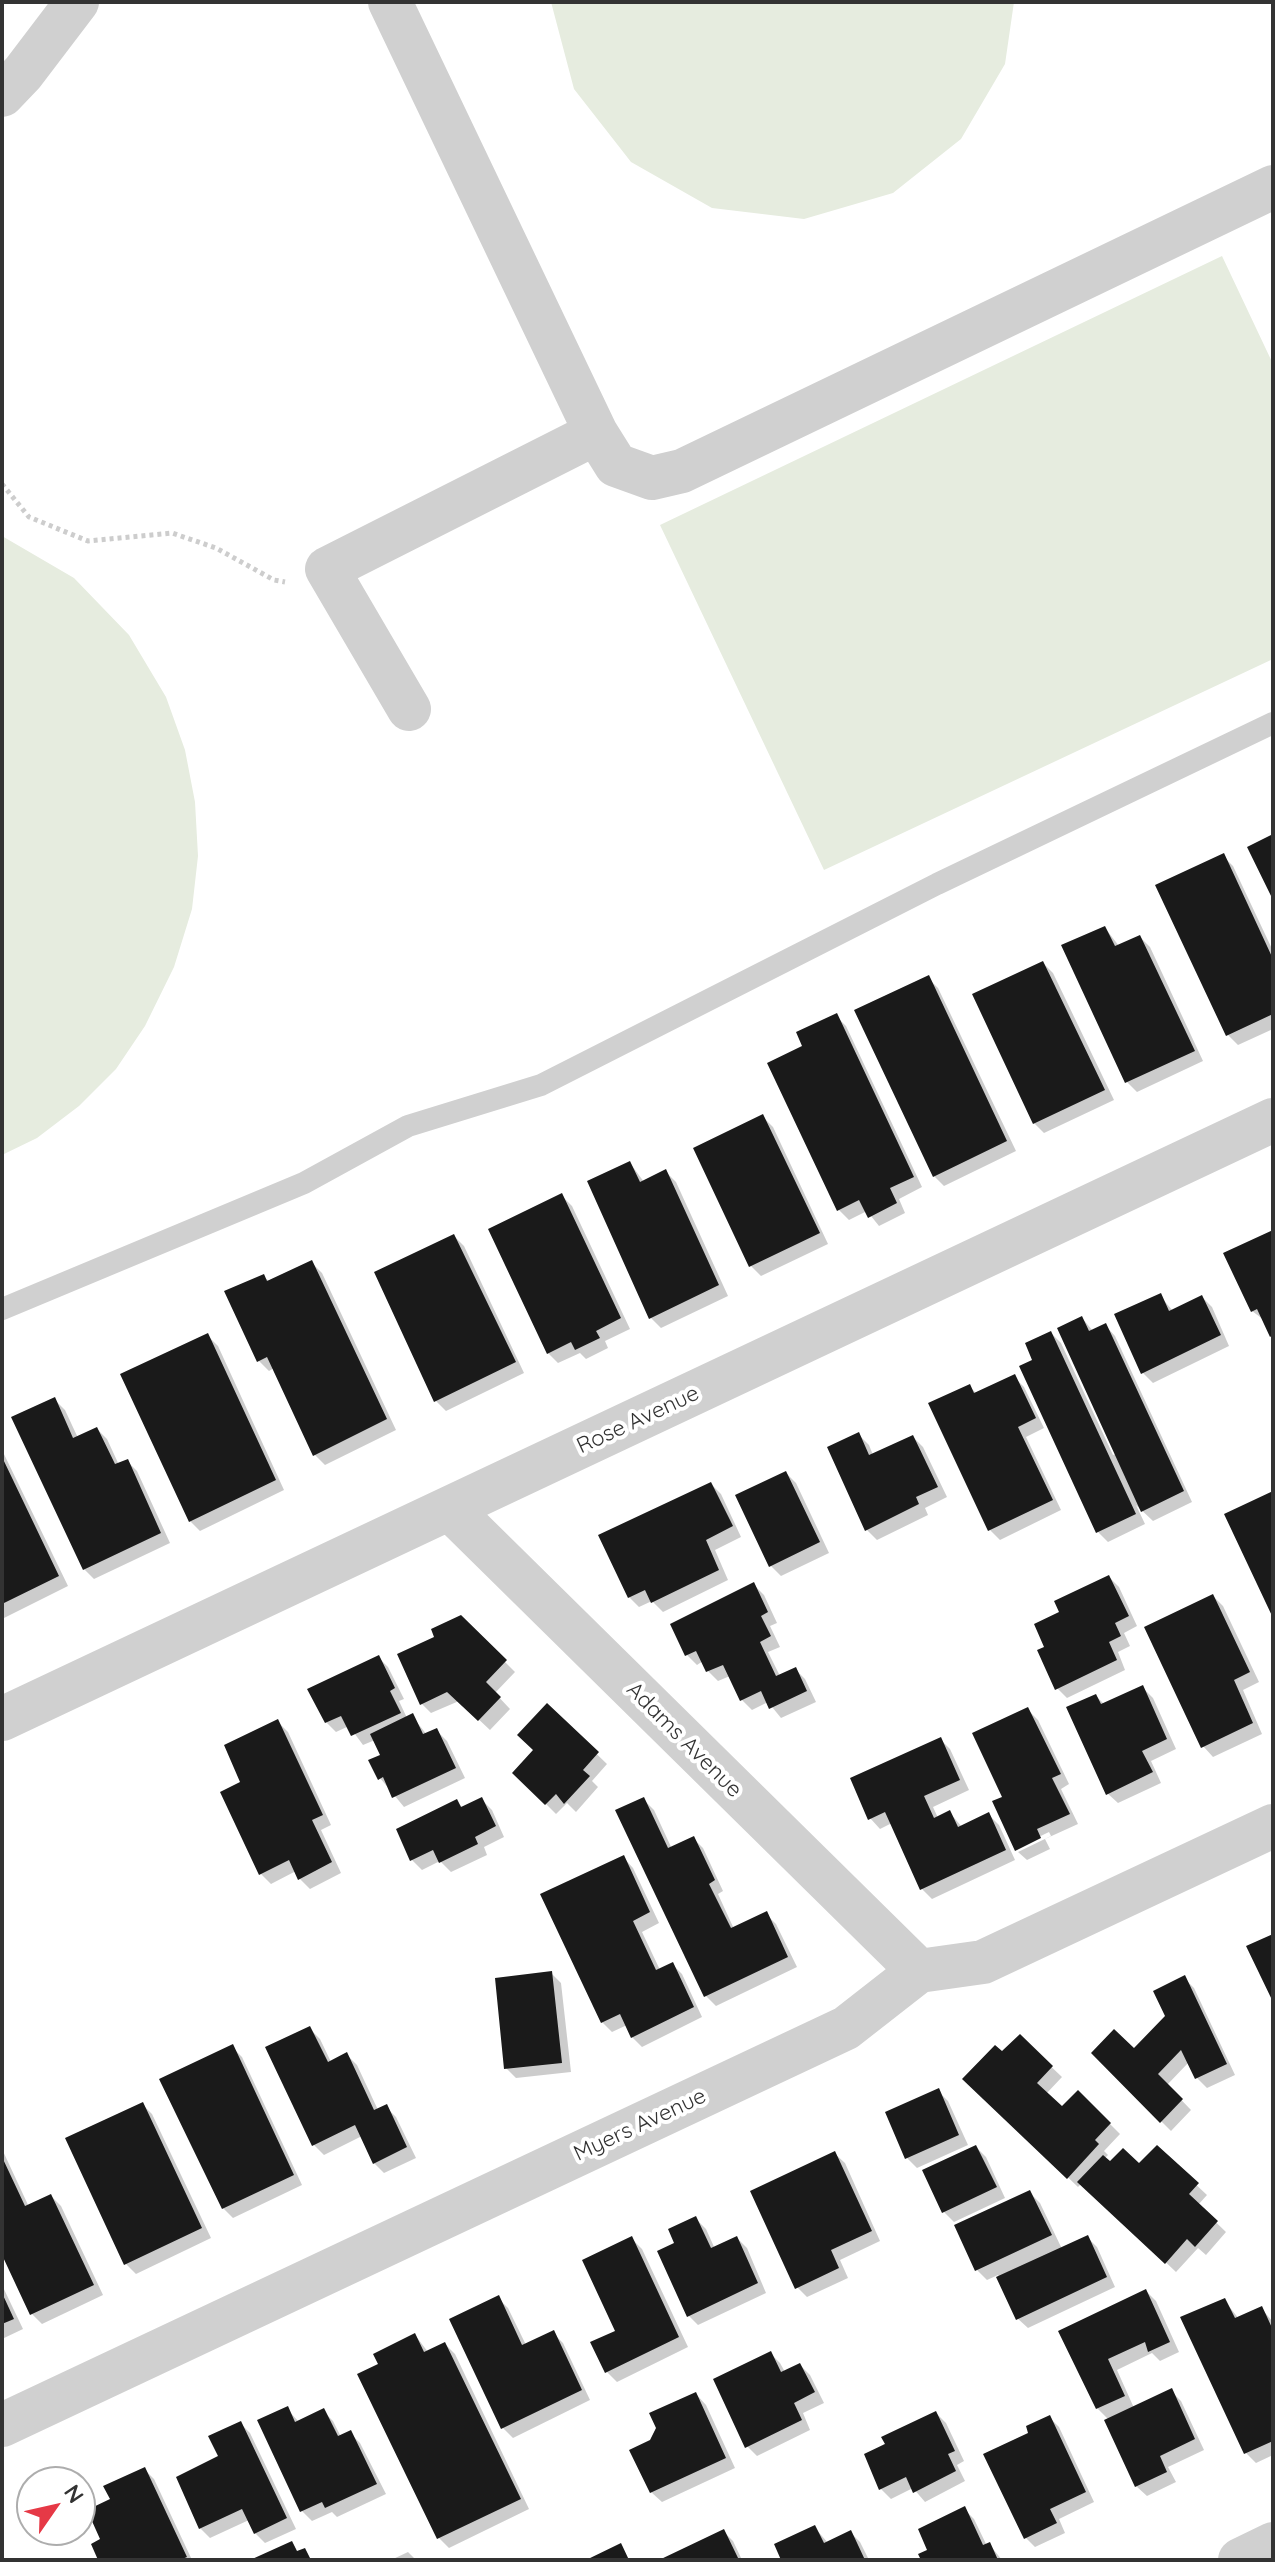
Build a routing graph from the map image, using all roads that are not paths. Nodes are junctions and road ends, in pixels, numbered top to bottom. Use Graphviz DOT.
graph roads {
  1 [pos="77,2"];
  2 [pos="390,2"];
  3 [pos="2,95"];
  4 [pos="1273,187"];
  5 [pos="596,433"];
  6 [pos="409,709"];
  7 [pos="1273,723"];
  8 [pos="1273,1120"];
  9 [pos="2,1309"];
  10 [pos="450,1509"];
  11 [pos="2,1719"];
  12 [pos="1273,1826"];
  13 [pos="919,1971"];
  14 [pos="2,2425"];
  15 [pos="1273,2544"];
  16 [pos="1240,2560"];
  1 -- 3 [label="street"];
  2 -- 5 [label="street"];
  4 -- 5 [label="street"];
  5 -- 6 [label="street"];
  7 -- 9 [label="lane"];
  8 -- 10 [label="street, Rose Avenue"];
  10 -- 11 [label="street, Rose Avenue"];
  10 -- 13 [label="street, Adams Avenue"];
  12 -- 13 [label="street, Myers Avenue"];
  13 -- 14 [label="street, Myers Avenue"];
  15 -- 16 [label="street"];
}
